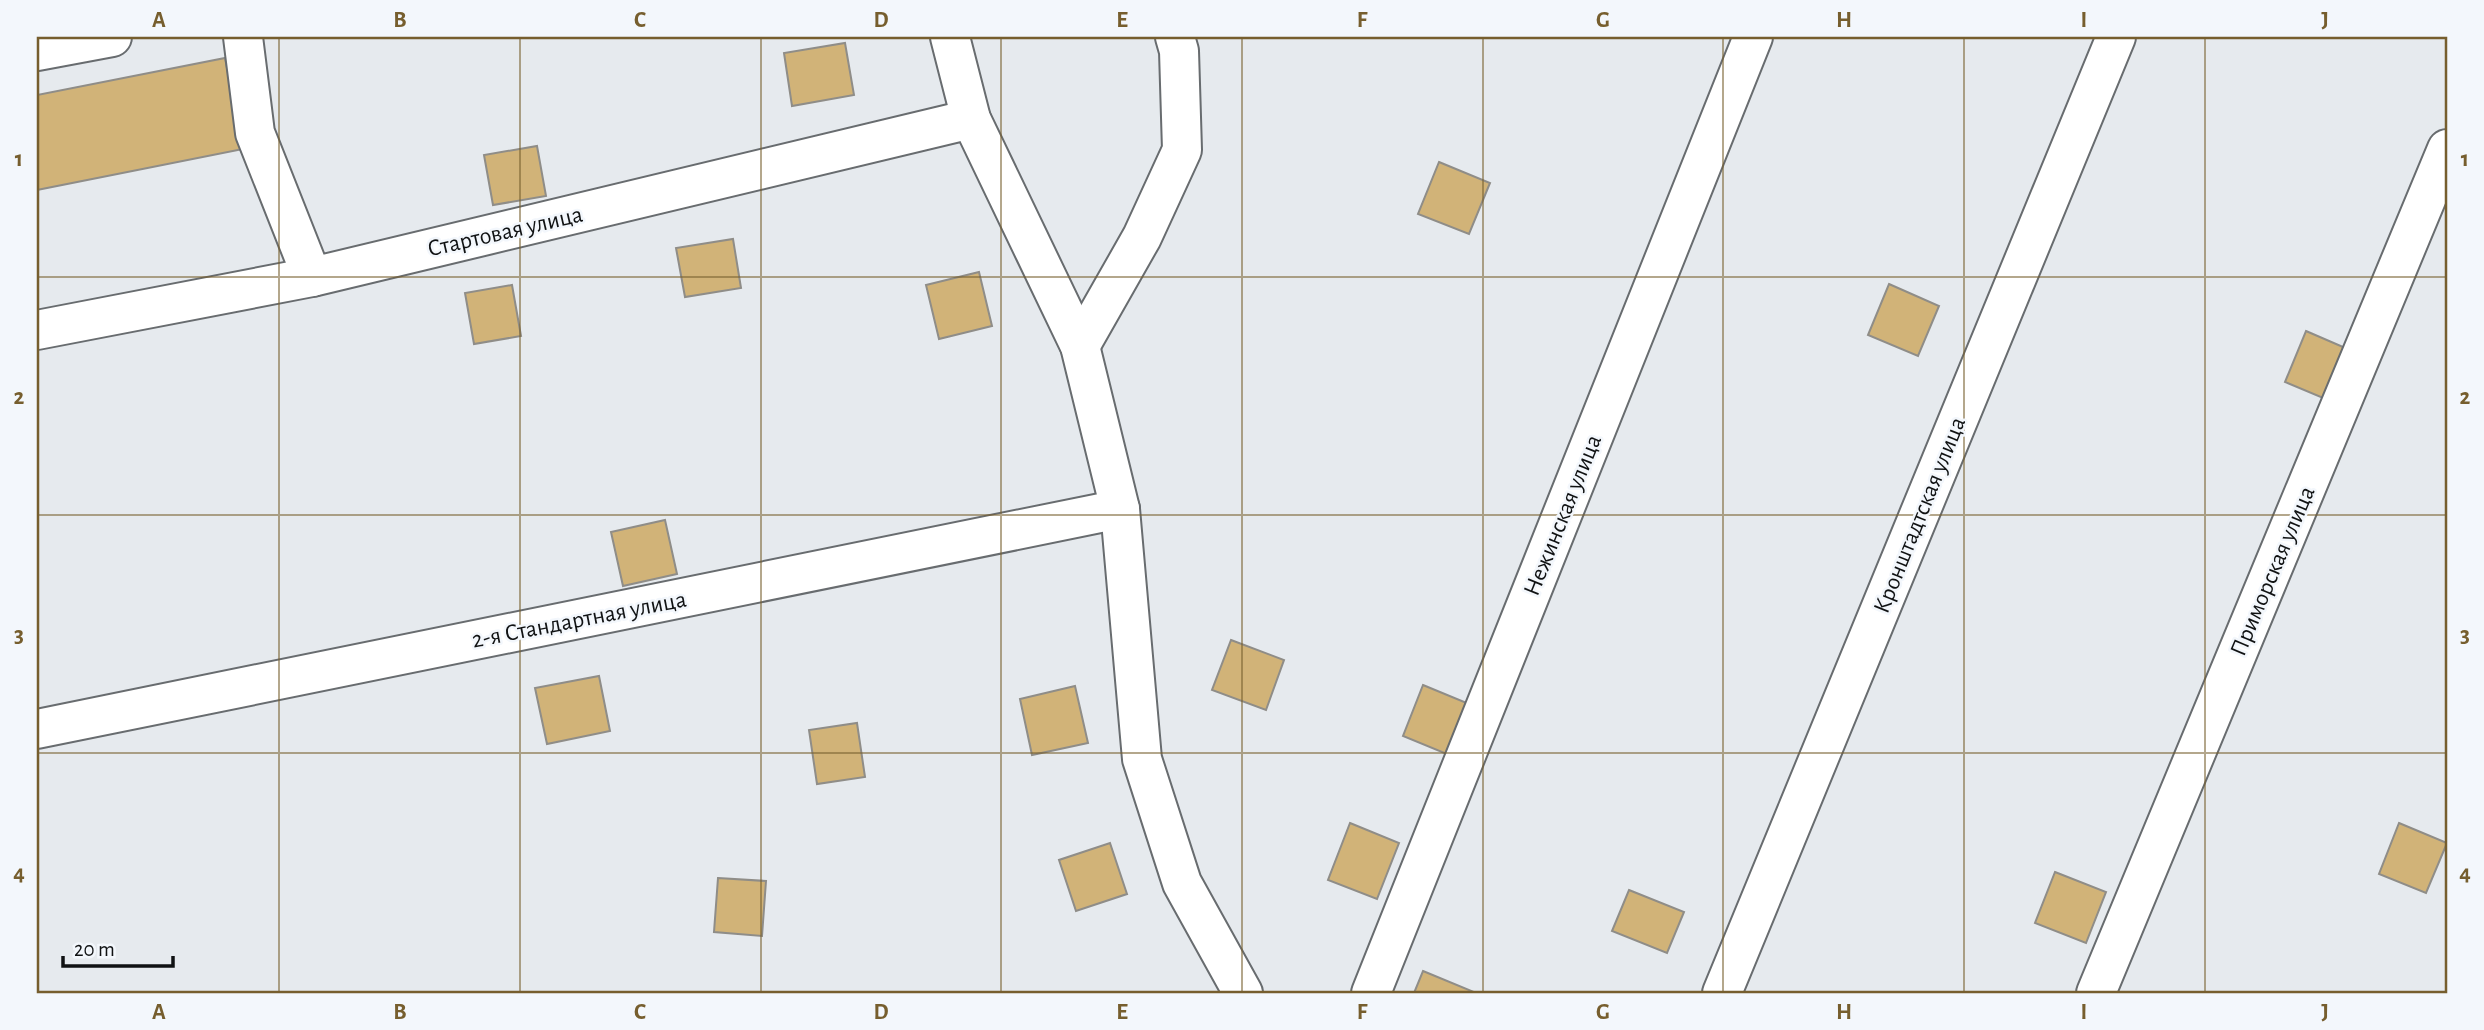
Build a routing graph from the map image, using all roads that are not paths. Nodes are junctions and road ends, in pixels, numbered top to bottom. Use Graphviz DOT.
graph roads {
  1 [pos="112,37"];
  2 [pos="243,37"];
  3 [pos="950,37"];
  4 [pos="1175,37"];
  5 [pos="1753,37"];
  6 [pos="2116,37"];
  7 [pos="37,51"];
  8 [pos="971,119"];
  9 [pos="2447,149"];
  10 [pos="312,277"];
  11 [pos="37,330"];
  12 [pos="1080,346"];
  13 [pos="1121,509"];
  14 [pos="37,729"];
  15 [pos="1243,993"];
  16 [pos="1371,993"];
  17 [pos="1722,993"];
  18 [pos="2096,993"];
  1 -- 7 [label="street"];
  2 -- 10 [label="street"];
  3 -- 8 [label="street"];
  4 -- 12 [label="street"];
  5 -- 16 [label="street, Нежинская улица"];
  6 -- 17 [label="street, Кронштадтская улица"];
  8 -- 10 [label="street, Стартовая улица"];
  8 -- 12 [label="street"];
  9 -- 18 [label="street, Приморская улица"];
  10 -- 11 [label="street, Стартовая улица"];
  12 -- 13 [label="street"];
  13 -- 14 [label="street, 2-я Стандартная улица"];
  13 -- 15 [label="street"];
}
